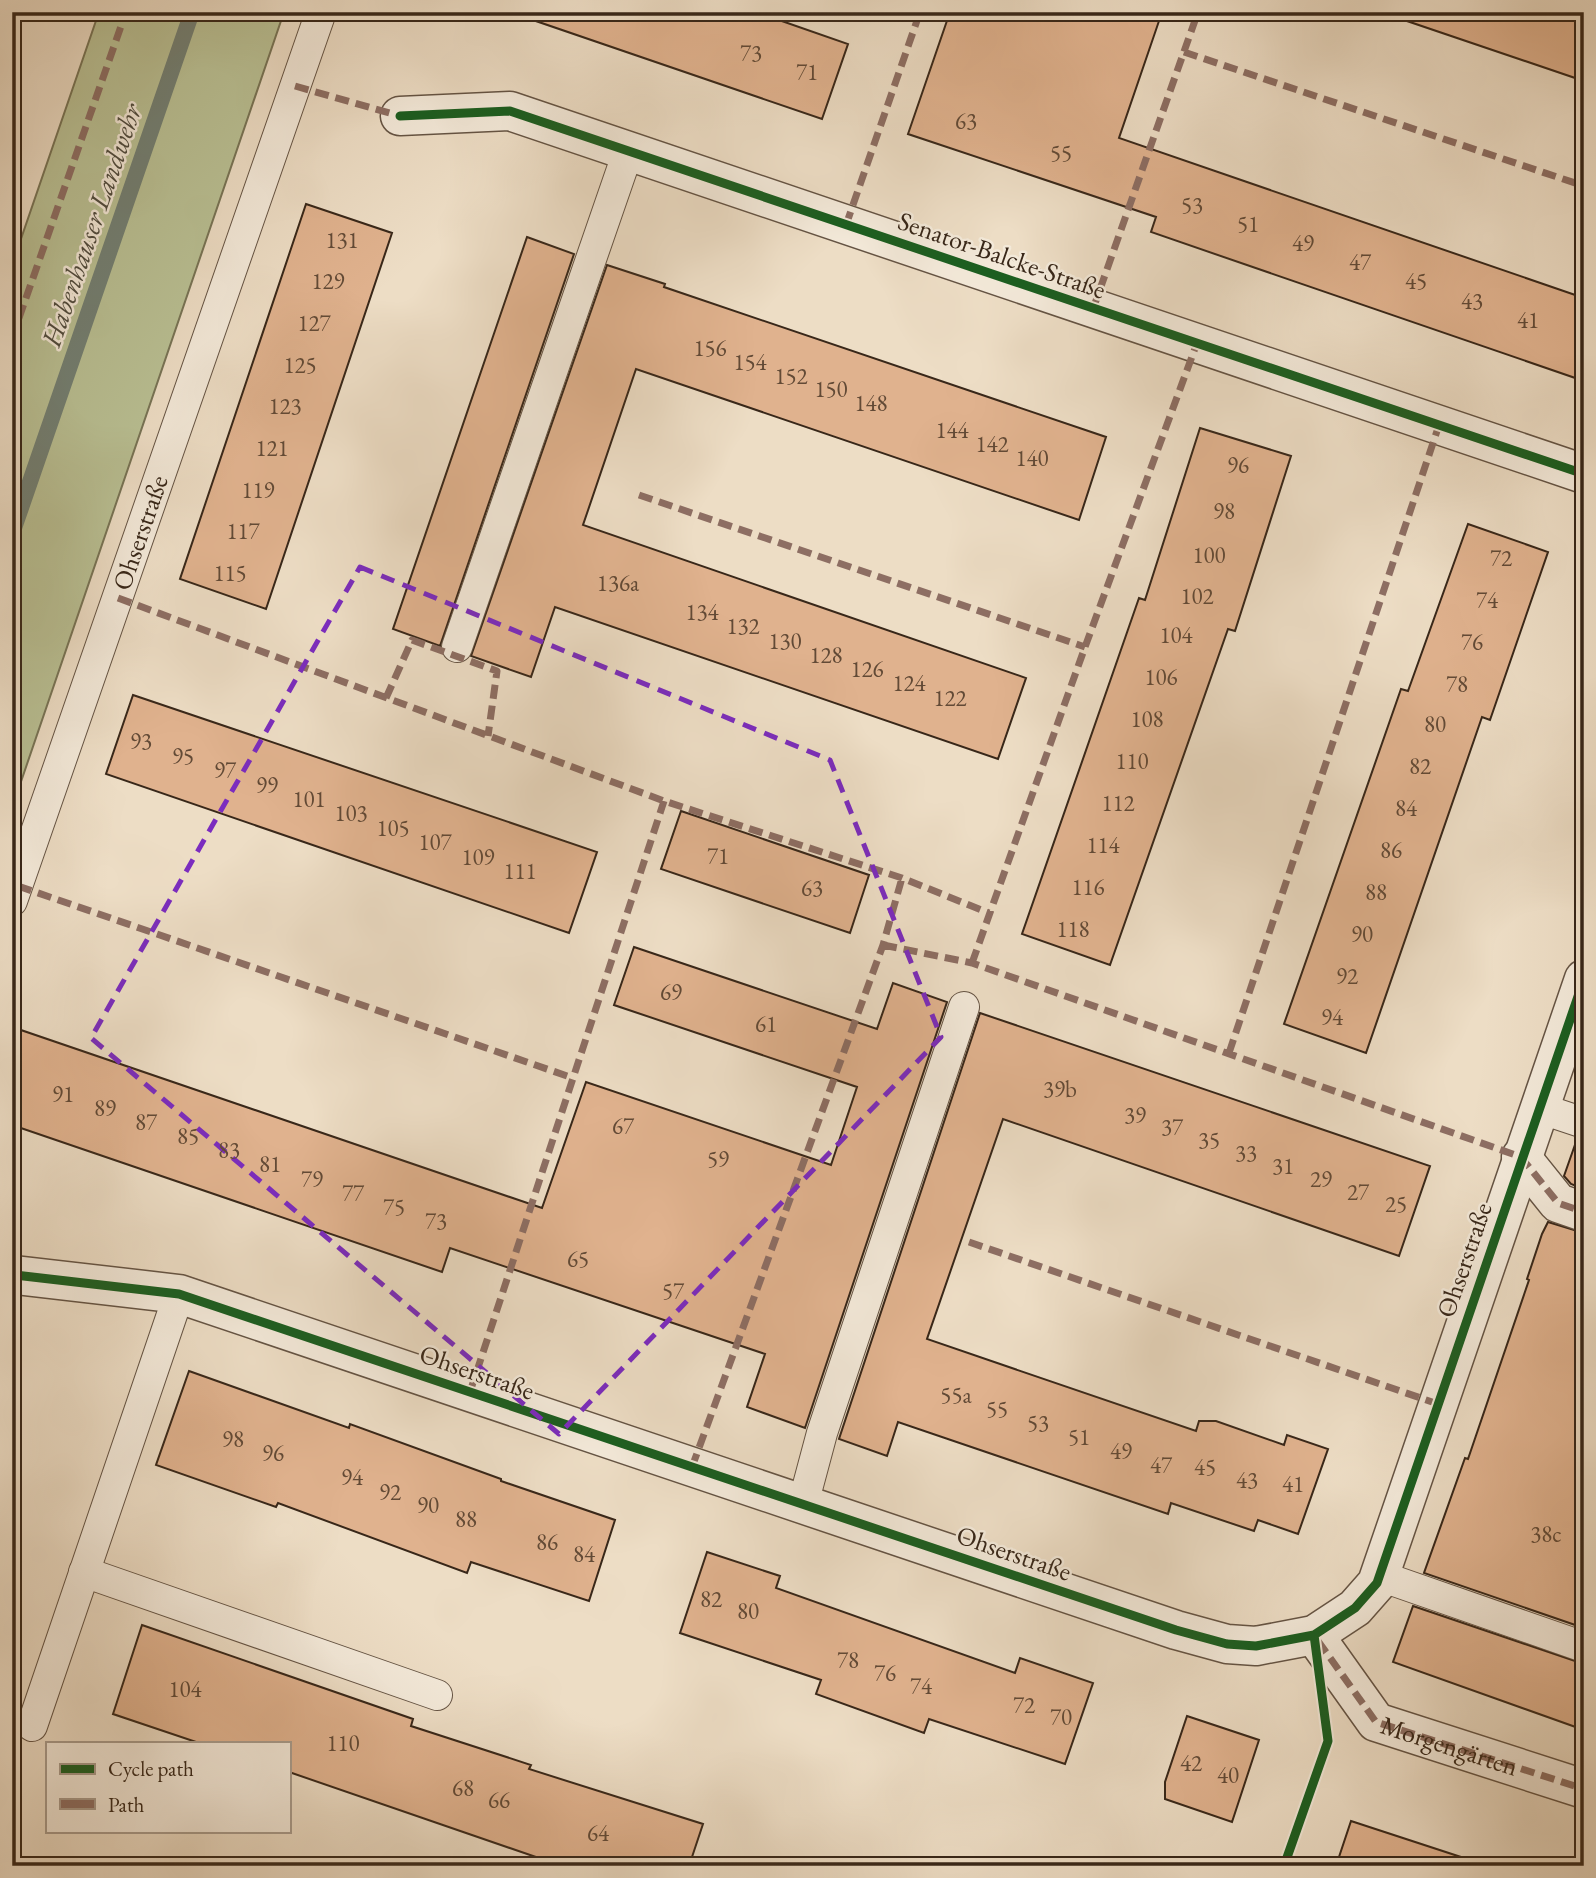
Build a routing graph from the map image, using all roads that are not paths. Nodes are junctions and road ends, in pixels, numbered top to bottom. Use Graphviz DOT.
graph roads {
  1 [pos="321,12"];
  2 [pos="400,116"];
  3 [pos="628,152"];
  4 [pos="1584,474"];
  5 [pos="457,646"];
  6 [pos="12,901"];
  7 [pos="1584,979"];
  8 [pos="964,1007"];
  9 [pos="1539,1108"];
  10 [pos="1584,1123"];
  11 [pos="1521,1157"];
  12 [pos="1584,1212"];
  13 [pos="15,1275"];
  14 [pos="179,1294"];
  15 [pos="803,1504"];
  16 [pos="84,1572"];
  17 [pos="1380,1576"];
  18 [pos="1314,1635"];
  19 [pos="1584,1647"];
  20 [pos="437,1695"];
  21 [pos="32,1726"];
  22 [pos="1584,1789"];
  1 -- 6 [label="lane, Ohserstraße"];
  2 -- 3 [label="street, Senator-Balcke-Straße"];
  3 -- 4 [label="street, Senator-Balcke-Straße"];
  3 -- 5 [label="lane"];
  7 -- 9 [label="street, Ohserstraße"];
  8 -- 15 [label="lane"];
  9 -- 10 [label="lane"];
  9 -- 11 [label="street, Ohserstraße"];
  11 -- 12 [label="street"];
  11 -- 17 [label="street, Ohserstraße"];
  13 -- 14 [label="street, Ohserstraße"];
  14 -- 15 [label="street, Ohserstraße"];
  14 -- 16 [label="lane"];
  15 -- 18 [label="street, Ohserstraße"];
  16 -- 20 [label="lane"];
  16 -- 21 [label="lane"];
  17 -- 18 [label="street, Ohserstraße"];
  17 -- 19 [label="lane"];
  18 -- 22 [label="street, Morgengärten"];
}
